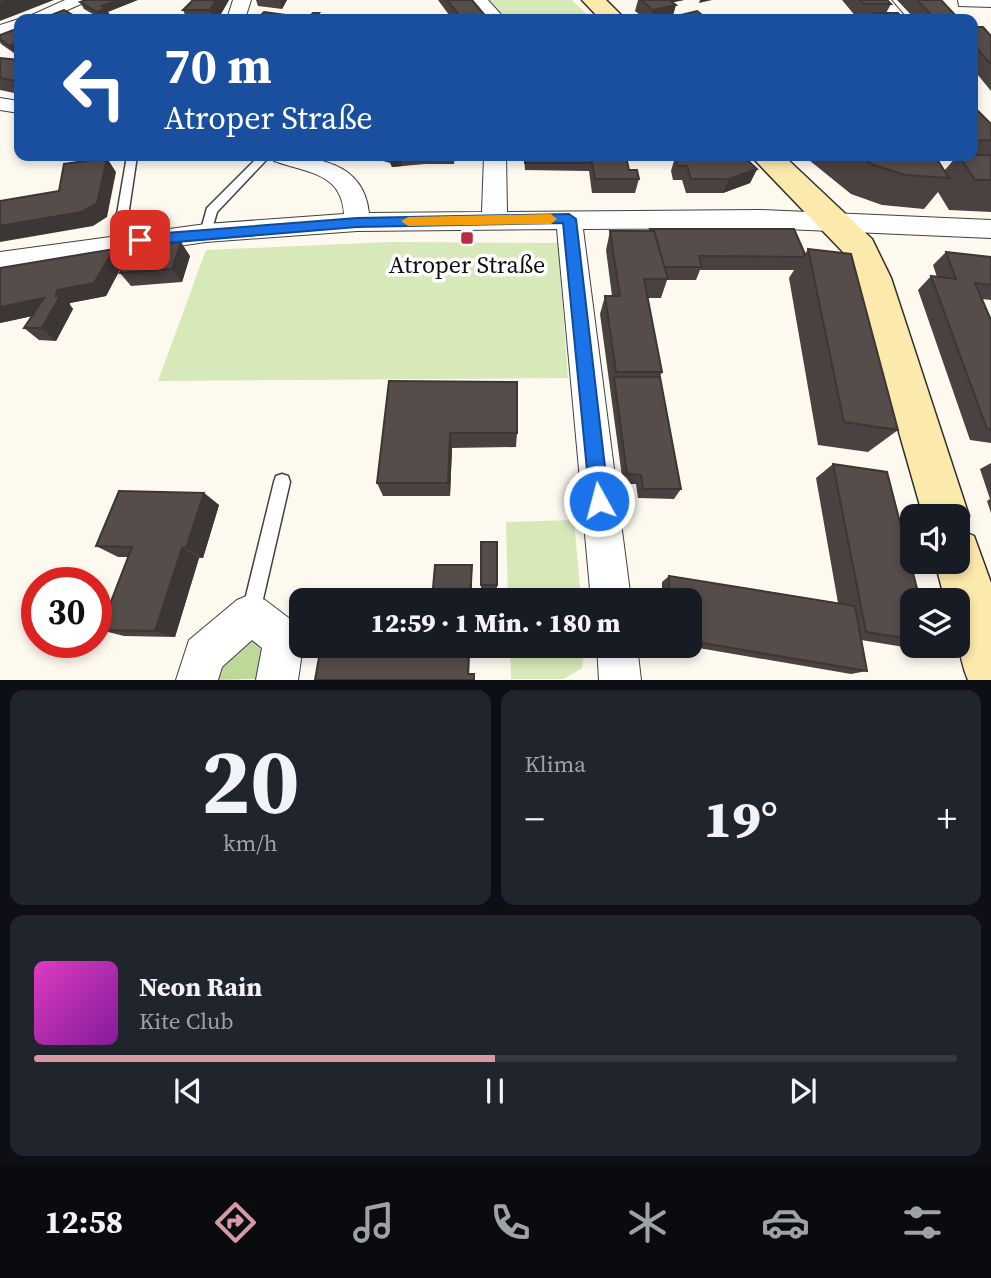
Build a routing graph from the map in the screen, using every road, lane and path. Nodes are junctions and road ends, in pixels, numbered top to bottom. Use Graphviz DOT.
graph roads {
  1 [pos="82,0"];
  2 [pos="479,0"];
  3 [pos="593,0"];
  4 [pos="882,0"];
  5 [pos="965,2"];
  6 [pos="991,2"];
  7 [pos="45,14"];
  8 [pos="492,14"];
  9 [pos="608,14"];
  10 [pos="894,14"];
  11 [pos="131,161"];
  12 [pos="260,161"];
  13 [pos="297,161"];
  14 [pos="495,161"];
  15 [pos="771,161"];
  16 [pos="569,219"];
  17 [pos="495,220"];
  18 [pos="835,220"];
  19 [pos="357,222"];
  20 [pos="991,229"];
  21 [pos="206,233"];
  22 [pos="118,243"];
  23 [pos="0,262"];
  24 [pos="282,482"];
  25 [pos="942,504"];
  26 [pos="963,574"];
  27 [pos="610,588"];
  28 [pos="251,614"];
  29 [pos="618,658"];
  30 [pos="991,669"];
  31 [pos="197,680"];
  32 [pos="277,680"];
  33 [pos="620,680"];
  1 -- 7 [label="street"];
  2 -- 8 [label="street"];
  3 -- 9 [label="main road"];
  4 -- 10 [label="street"];
  5 -- 6 [label="street"];
  11 -- 22 [label="lane"];
  12 -- 21 [label="lane"];
  13 -- 19 [label="street"];
  14 -- 17 [label="street"];
  15 -- 18 [label="main road"];
  16 -- 17 [label="street"];
  16 -- 18 [label="street"];
  16 -- 27 [label="street"];
  17 -- 19 [label="street"];
  18 -- 20 [label="street"];
  18 -- 25 [label="main road"];
  19 -- 21 [label="street"];
  21 -- 22 [label="street"];
  22 -- 23 [label="street"];
  24 -- 28 [label="lane"];
  26 -- 30 [label="main road"];
  28 -- 31 [label="street"];
  28 -- 32 [label="street"];
  29 -- 33 [label="street"];
}
